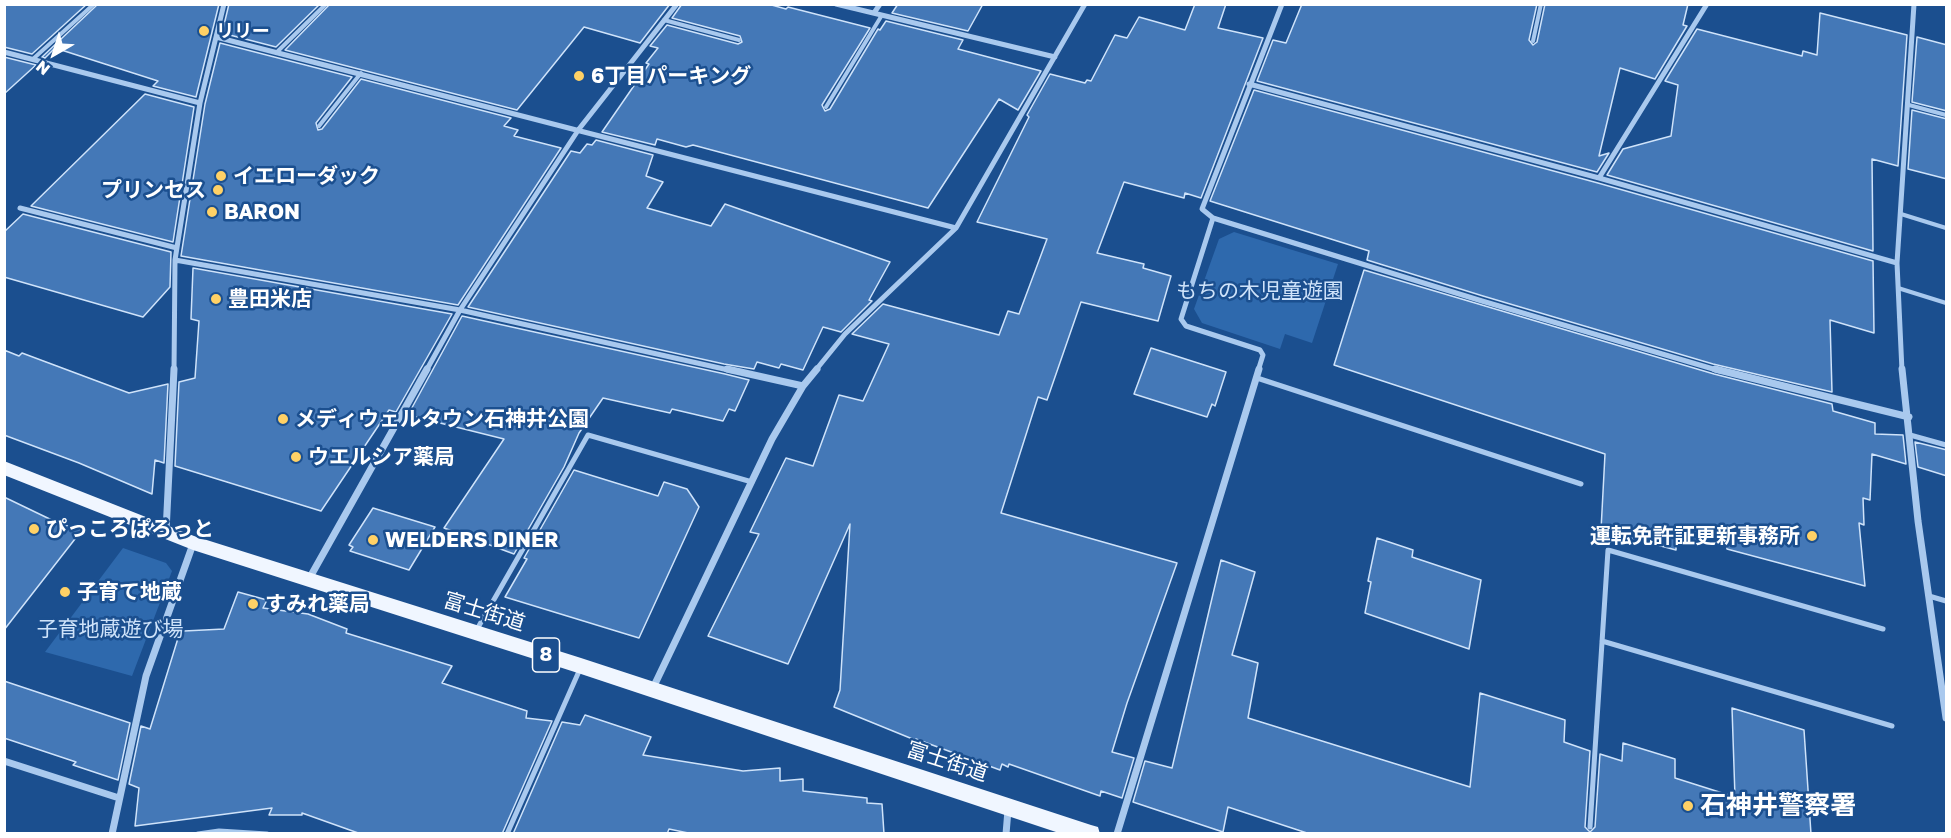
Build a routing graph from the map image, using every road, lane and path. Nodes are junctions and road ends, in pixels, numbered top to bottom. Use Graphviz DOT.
graph roads {
  1 [pos="94,4"];
  2 [pos="224,4"];
  3 [pos="326,4"];
  4 [pos="677,4"];
  5 [pos="836,4"];
  6 [pos="879,4"];
  7 [pos="1085,4"];
  8 [pos="1282,4"];
  9 [pos="1541,4"];
  10 [pos="1707,4"];
  11 [pos="1914,4"];
  12 [pos="874,13"];
  13 [pos="882,15"];
  14 [pos="664,21"];
  15 [pos="216,37"];
  16 [pos="739,40"];
  17 [pos="1533,40"];
  18 [pos="278,51"];
  19 [pos="4,52"];
  20 [pos="1055,57"];
  21 [pos="33,59"];
  22 [pos="361,73"];
  23 [pos="1249,84"];
  24 [pos="200,103"];
  25 [pos="1909,105"];
  26 [pos="826,107"];
  27 [pos="1947,115"];
  28 [pos="318,126"];
  29 [pos="579,129"];
  30 [pos="1599,178"];
  31 [pos="20,208"];
  32 [pos="1901,214"];
  33 [pos="1213,218"];
  34 [pos="956,228"];
  35 [pos="1947,228"];
  36 [pos="177,248"];
  37 [pos="176,260"];
  38 [pos="1897,264"];
  39 [pos="1898,288"];
  40 [pos="1947,303"];
  41 [pos="460,310"];
  42 [pos="1257,378"];
  43 [pos="803,386"];
  44 [pos="1909,417"];
  45 [pos="1910,435"];
  46 [pos="1947,445"];
  47 [pos="4,468"];
  48 [pos="752,482"];
  49 [pos="1581,484"];
  50 [pos="166,532"];
  51 [pos="193,543"];
  52 [pos="309,580"];
  53 [pos="1929,596"];
  54 [pos="1947,601"];
  55 [pos="1883,628"];
  56 [pos="475,633"];
  57 [pos="1602,641"];
  58 [pos="581,666"];
  59 [pos="652,690"];
  60 [pos="1947,718"];
  61 [pos="1892,726"];
  62 [pos="4,761"];
  63 [pos="119,798"];
  64 [pos="1009,806"];
  65 [pos="1590,827"];
  66 [pos="112,834"];
  67 [pos="198,834"];
  68 [pos="267,834"];
  69 [pos="507,834"];
  70 [pos="1006,834"];
  71 [pos="1091,834"];
  72 [pos="1116,834"];
  1 -- 21 [label="lane"];
  2 -- 15 [label="street"];
  3 -- 18 [label="lane"];
  4 -- 14 [label="street"];
  5 -- 12 [label="street"];
  6 -- 12 [label="street"];
  7 -- 20 [label="street"];
  8 -- 23 [label="street"];
  9 -- 17 [label="lane"];
  10 -- 30 [label="street"];
  11 -- 25 [label="street"];
  12 -- 13 [label="street"];
  13 -- 20 [label="street"];
  13 -- 26 [label="lane"];
  14 -- 16 [label="lane"];
  14 -- 29 [label="street"];
  15 -- 18 [label="street"];
  15 -- 24 [label="street"];
  18 -- 22 [label="street"];
  19 -- 21 [label="street"];
  20 -- 34 [label="street"];
  21 -- 24 [label="street"];
  22 -- 28 [label="lane"];
  22 -- 29 [label="street"];
  23 -- 30 [label="street"];
  23 -- 33 [label="street"];
  24 -- 36 [label="street"];
  25 -- 27 [label="lane"];
  25 -- 32 [label="street"];
  29 -- 34 [label="street"];
  29 -- 41 [label="street"];
  30 -- 38 [label="street"];
  31 -- 36 [label="street"];
  32 -- 35 [label="lane"];
  32 -- 38 [label="street"];
  33 -- 42 [label="street"];
  33 -- 44 [label="street"];
  34 -- 43 [label="street"];
  36 -- 37 [label="street"];
  37 -- 41 [label="street"];
  37 -- 50 [label="street"];
  38 -- 39 [label="street"];
  39 -- 40 [label="lane"];
  39 -- 44 [label="street"];
  41 -- 43 [label="street"];
  41 -- 52 [label="street"];
  42 -- 49 [label="lane"];
  42 -- 72 [label="street"];
  43 -- 48 [label="street"];
  44 -- 45 [label="street"];
  45 -- 46 [label="lane"];
  45 -- 53 [label="street"];
  47 -- 50 [label="main road, 富士街道 / 8"];
  48 -- 56 [label="lane"];
  48 -- 59 [label="street"];
  50 -- 51 [label="main road, 富士街道 / 8"];
  51 -- 52 [label="main road, 富士街道 / 8"];
  51 -- 63 [label="street"];
  52 -- 56 [label="main road, 富士街道 / 8"];
  53 -- 54 [label="lane"];
  53 -- 60 [label="street"];
  55 -- 57 [label="lane"];
  56 -- 58 [label="main road, 富士街道 / 8"];
  57 -- 61 [label="lane"];
  57 -- 65 [label="lane"];
  58 -- 59 [label="main road, 富士街道 / 8"];
  58 -- 69 [label="lane"];
  59 -- 64 [label="main road, 富士街道 / 8"];
  62 -- 63 [label="street"];
  63 -- 66 [label="street"];
  64 -- 70 [label="street"];
  64 -- 71 [label="main road, 富士街道 / 8"];
  67 -- 68 [label="lane"];
}
